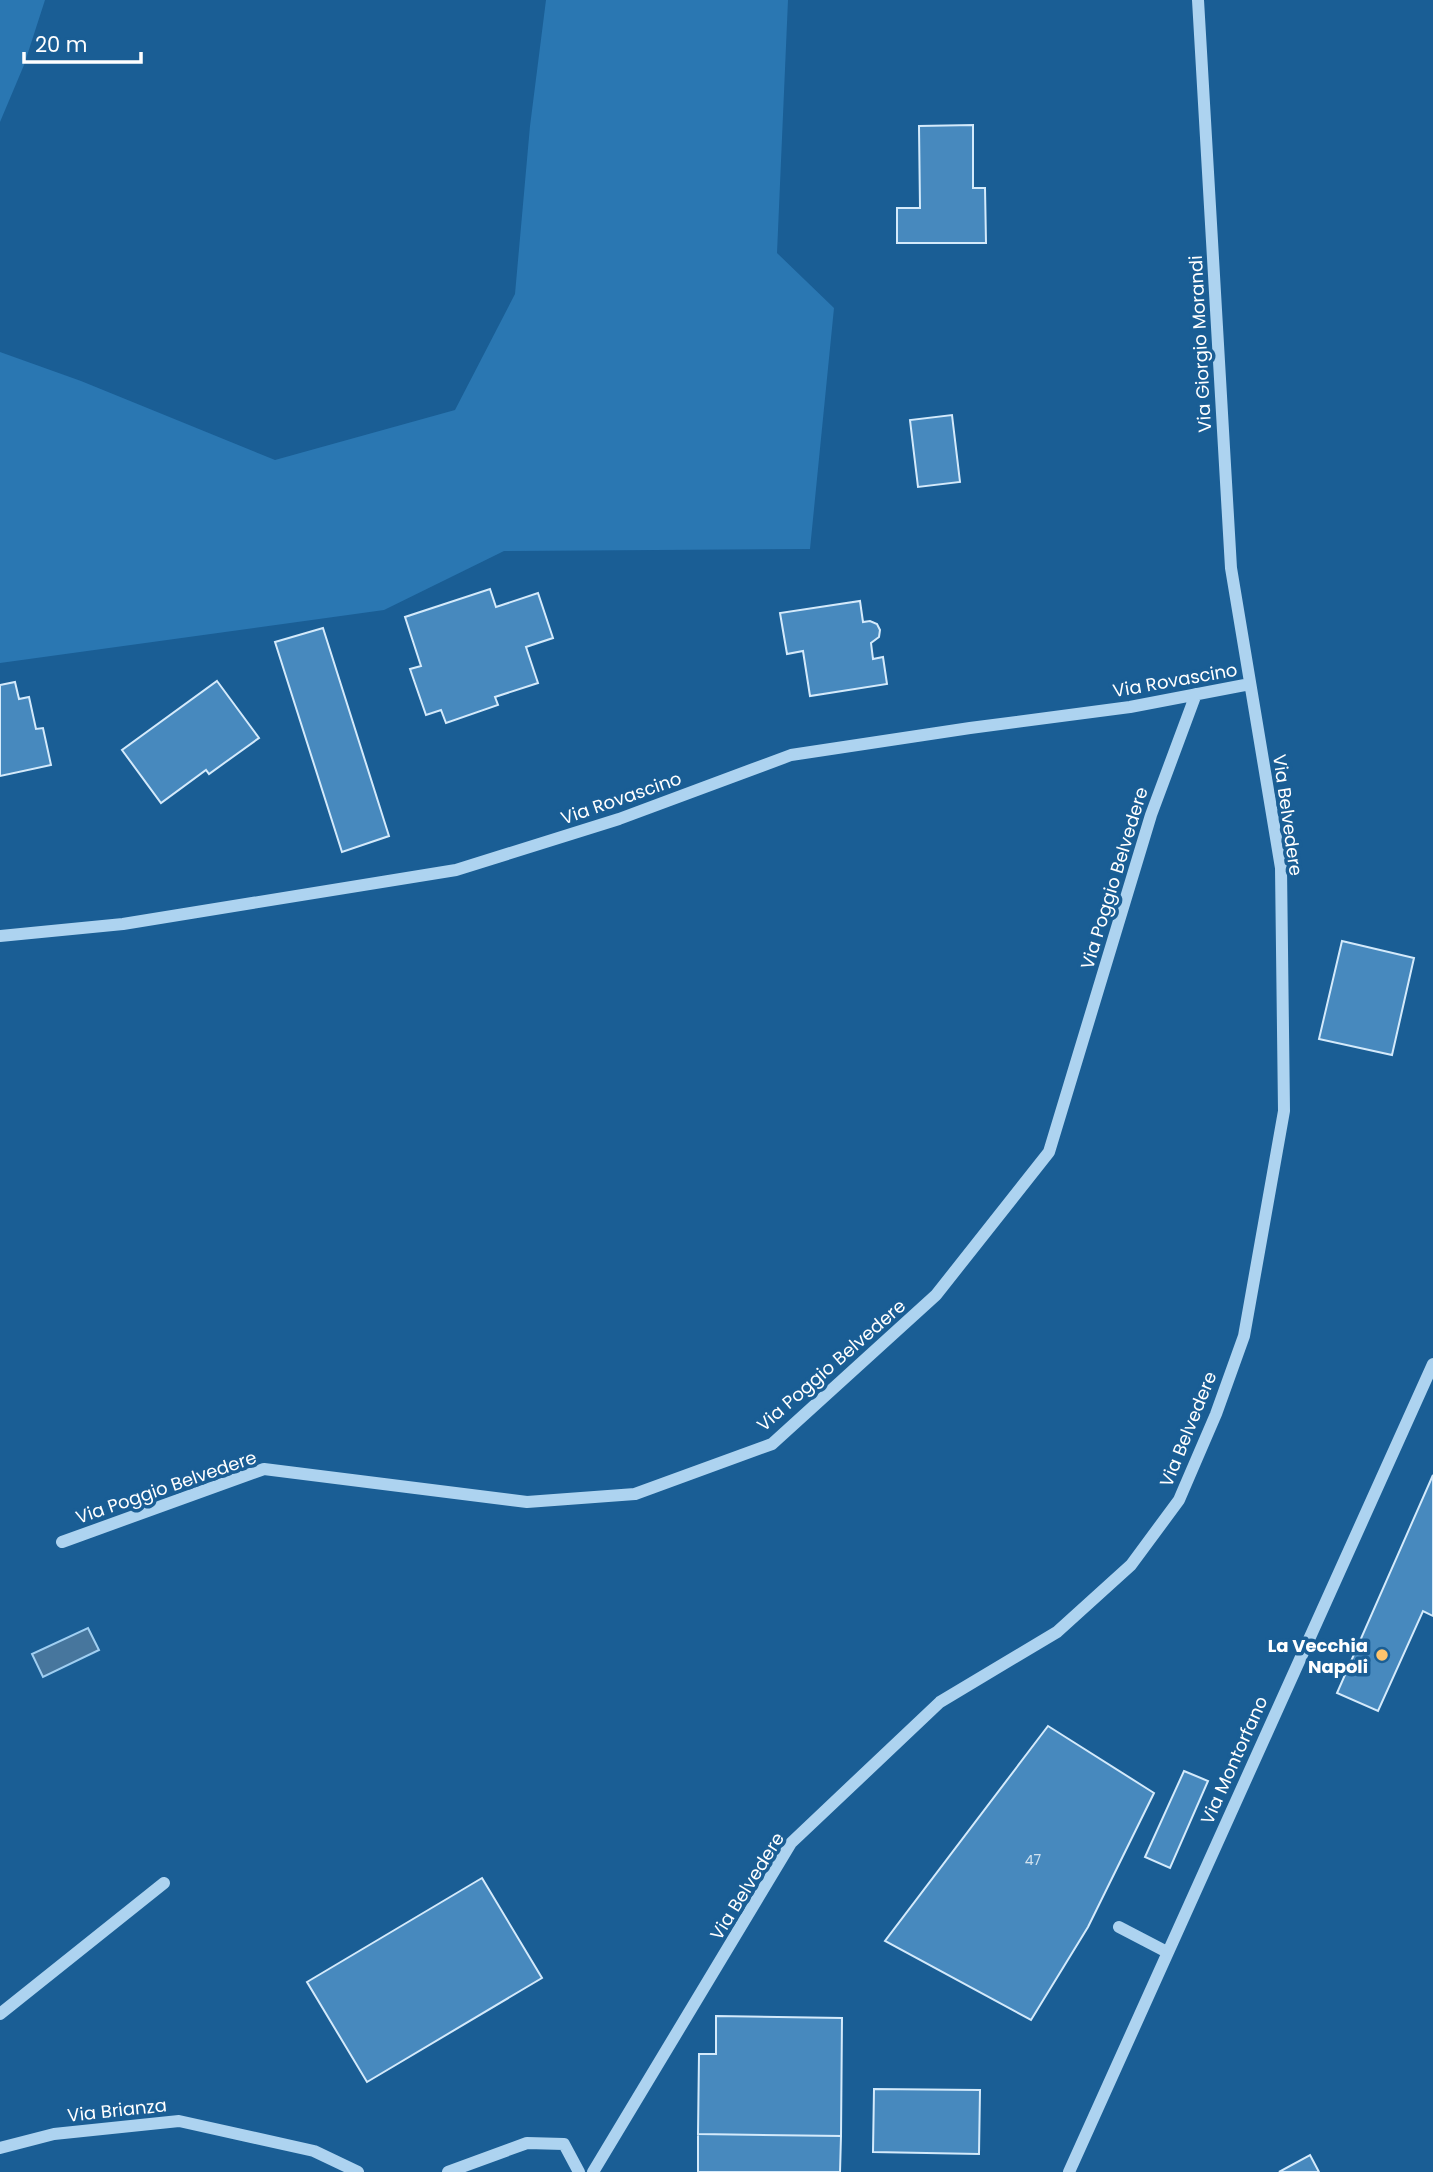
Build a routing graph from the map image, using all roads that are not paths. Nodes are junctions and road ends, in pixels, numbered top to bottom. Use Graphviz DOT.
graph roads {
  1 [pos="1198,0"];
  2 [pos="1250,684"];
  3 [pos="1196,694"];
  4 [pos="0,936"];
  5 [pos="1433,1364"];
  6 [pos="62,1542"];
  7 [pos="164,1883"];
  8 [pos="1119,1927"];
  9 [pos="1167,1952"];
  10 [pos="0,2014"];
  11 [pos="0,2148"];
  12 [pos="358,2172"];
  13 [pos="448,2172"];
  14 [pos="579,2172"];
  15 [pos="593,2172"];
  16 [pos="1069,2172"];
  1 -- 2 [label="street, Via Giorgio Morandi"];
  2 -- 3 [label="street, Via Rovascino"];
  2 -- 15 [label="street, Via Belvedere"];
  3 -- 4 [label="street, Via Rovascino"];
  3 -- 6 [label="street, Via Poggio Belvedere"];
  5 -- 9 [label="street, Via Montorfano"];
  7 -- 10 [label="street"];
  8 -- 9 [label="street"];
  9 -- 16 [label="street, Via Montorfano"];
  11 -- 12 [label="street, Via Brianza"];
  13 -- 14 [label="street"];
}
